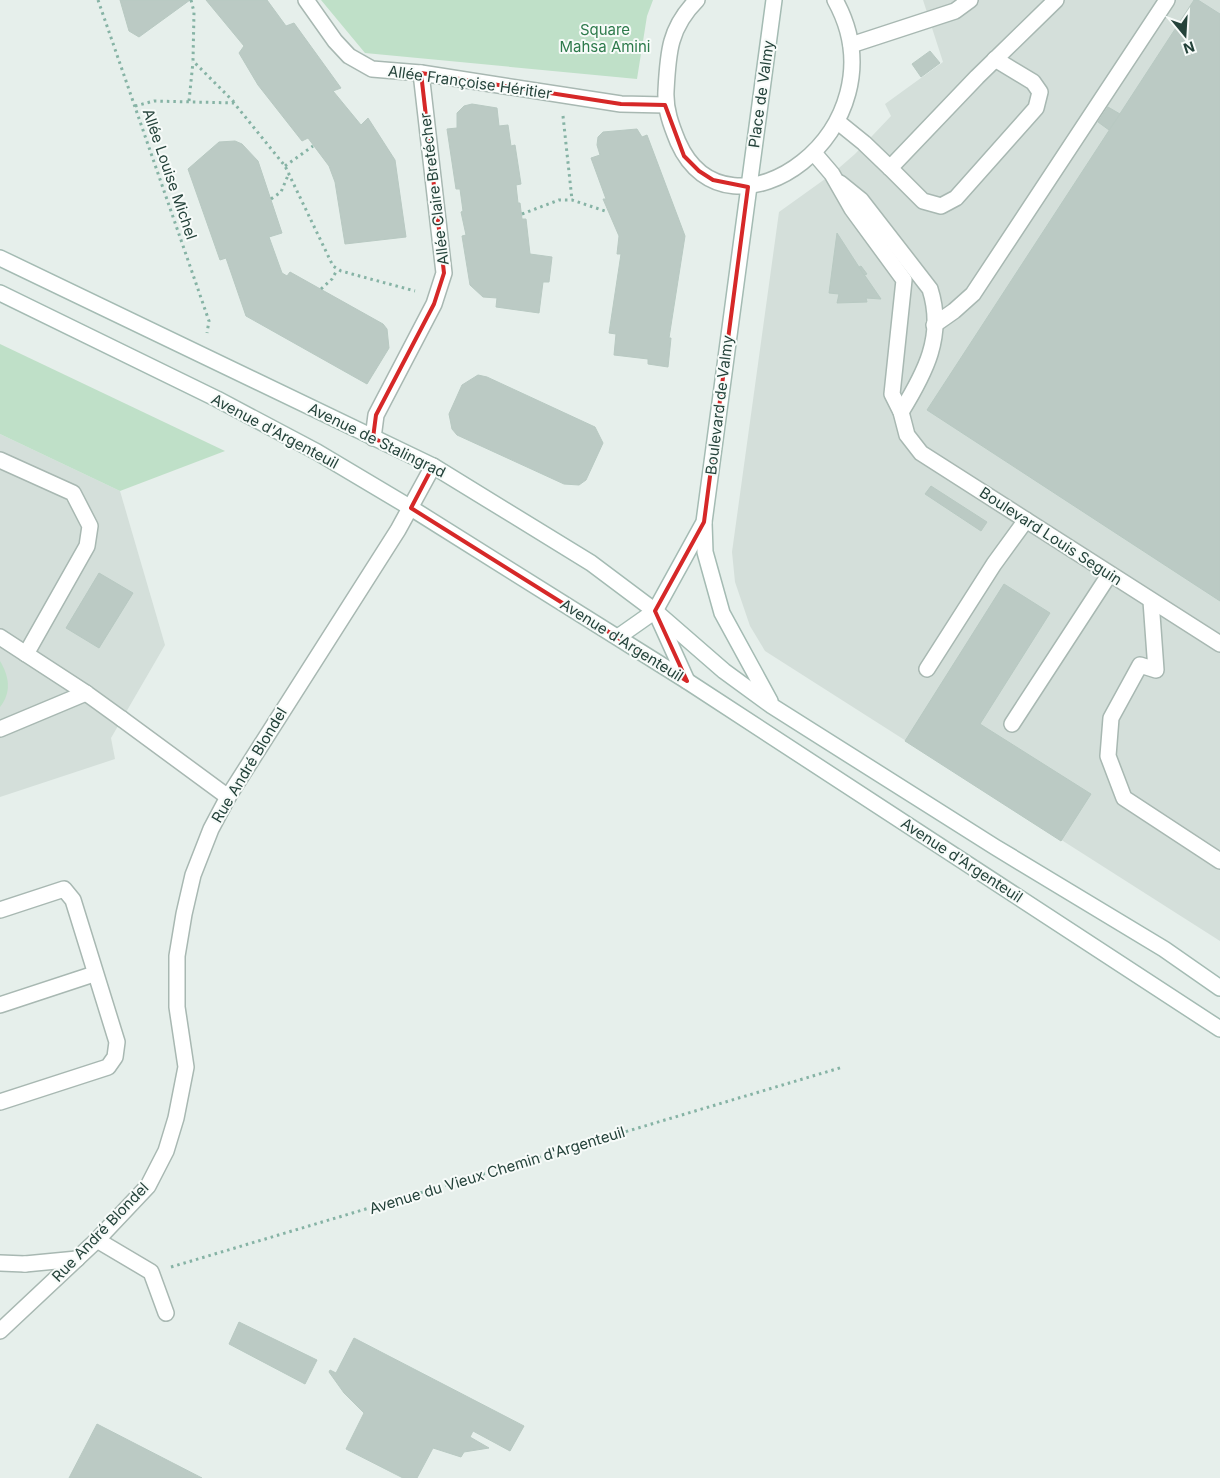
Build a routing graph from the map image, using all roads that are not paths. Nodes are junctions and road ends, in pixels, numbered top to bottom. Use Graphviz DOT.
graph roads {
  1 [pos="306,0"];
  2 [pos="696,0"];
  3 [pos="774,0"];
  4 [pos="835,0"];
  5 [pos="970,0"];
  6 [pos="1056,0"];
  7 [pos="1167,0"];
  8 [pos="851,45"];
  9 [pos="995,59"];
  10 [pos="421,74"];
  11 [pos="665,105"];
  12 [pos="838,122"];
  13 [pos="814,153"];
  14 [pos="890,168"];
  15 [pos="833,177"];
  16 [pos="748,187"];
  17 [pos="0,258"];
  18 [pos="0,293"];
  19 [pos="934,325"];
  20 [pos="901,412"];
  21 [pos="373,438"];
  22 [pos="0,460"];
  23 [pos="433,466"];
  24 [pos="411,508"];
  25 [pos="1026,520"];
  26 [pos="704,522"];
  27 [pos="1109,574"];
  28 [pos="1151,601"];
  29 [pos="655,611"];
  30 [pos="0,637"];
  31 [pos="618,637"];
  32 [pos="1220,644"];
  33 [pos="26,654"];
  34 [pos="927,669"];
  35 [pos="724,671"];
  36 [pos="687,681"];
  37 [pos="86,693"];
  38 [pos="772,706"];
  39 [pos="1012,724"];
  40 [pos="0,728"];
  41 [pos="228,797"];
  42 [pos="1220,861"];
  43 [pos="0,910"];
  44 [pos="94,974"];
  45 [pos="1220,988"];
  46 [pos="0,1004"];
  47 [pos="1220,1029"];
  48 [pos="0,1102"];
  49 [pos="97,1240"];
  50 [pos="77,1259"];
  51 [pos="0,1263"];
  52 [pos="166,1312"];
  53 [pos="0,1331"];
  1 -- 10 [label="main road, Allée Françoise Héritier"];
  2 -- 11 [label="main road"];
  3 -- 16 [label="main road, Place de Valmy"];
  4 -- 8 [label="main road"];
  5 -- 8 [label="main road"];
  6 -- 9 [label="main road"];
  7 -- 19 [label="main road"];
  8 -- 12 [label="main road"];
  9 -- 14 [label="main road"];
  9 -- 14 [label="main road"];
  10 -- 11 [label="main road, Allée Françoise Héritier"];
  10 -- 21 [label="main road, Allée Claire Bretécher"];
  11 -- 16 [label="main road"];
  12 -- 13 [label="main road"];
  12 -- 14 [label="main road"];
  13 -- 15 [label="main road, Boulevard Louis Seguin"];
  13 -- 16 [label="main road"];
  15 -- 19 [label="main road, Boulevard Louis Seguin"];
  15 -- 20 [label="main road, Boulevard Louis Seguin"];
  16 -- 26 [label="main road, Boulevard de Valmy"];
  17 -- 21 [label="main road, Avenue de Stalingrad"];
  18 -- 24 [label="main road, Avenue d'Argenteuil"];
  19 -- 20 [label="main road, Boulevard Louis Seguin"];
  20 -- 25 [label="main road, Boulevard Louis Seguin"];
  21 -- 23 [label="main road, Avenue de Stalingrad"];
  22 -- 33 [label="main road"];
  23 -- 24 [label="main road, Rue André Blondel"];
  23 -- 29 [label="main road, Avenue de Stalingrad"];
  24 -- 31 [label="main road, Avenue d'Argenteuil"];
  24 -- 41 [label="main road, Rue André Blondel"];
  25 -- 27 [label="main road, Boulevard Louis Seguin"];
  25 -- 34 [label="main road"];
  26 -- 29 [label="main road, Boulevard de Valmy"];
  26 -- 38 [label="main road"];
  27 -- 28 [label="main road, Boulevard Louis Seguin"];
  27 -- 39 [label="main road"];
  28 -- 32 [label="main road, Boulevard Louis Seguin"];
  28 -- 42 [label="main road"];
  29 -- 31 [label="main road, Boulevard de Valmy"];
  29 -- 35 [label="main road, Avenue de Stalingrad"];
  29 -- 36 [label="main road"];
  30 -- 33 [label="main road"];
  31 -- 36 [label="main road, Avenue d'Argenteuil"];
  33 -- 37 [label="main road"];
  35 -- 38 [label="main road, Avenue d'Argenteuil"];
  36 -- 47 [label="main road, Avenue d'Argenteuil"];
  37 -- 40 [label="main road"];
  37 -- 41 [label="main road"];
  38 -- 45 [label="main road, Avenue d'Argenteuil"];
  41 -- 49 [label="main road, Rue André Blondel"];
  43 -- 44 [label="main road"];
  44 -- 46 [label="main road"];
  44 -- 48 [label="main road"];
  49 -- 50 [label="main road, Rue André Blondel"];
  49 -- 52 [label="main road"];
  50 -- 51 [label="main road"];
  50 -- 53 [label="main road, Rue André Blondel"];
}
